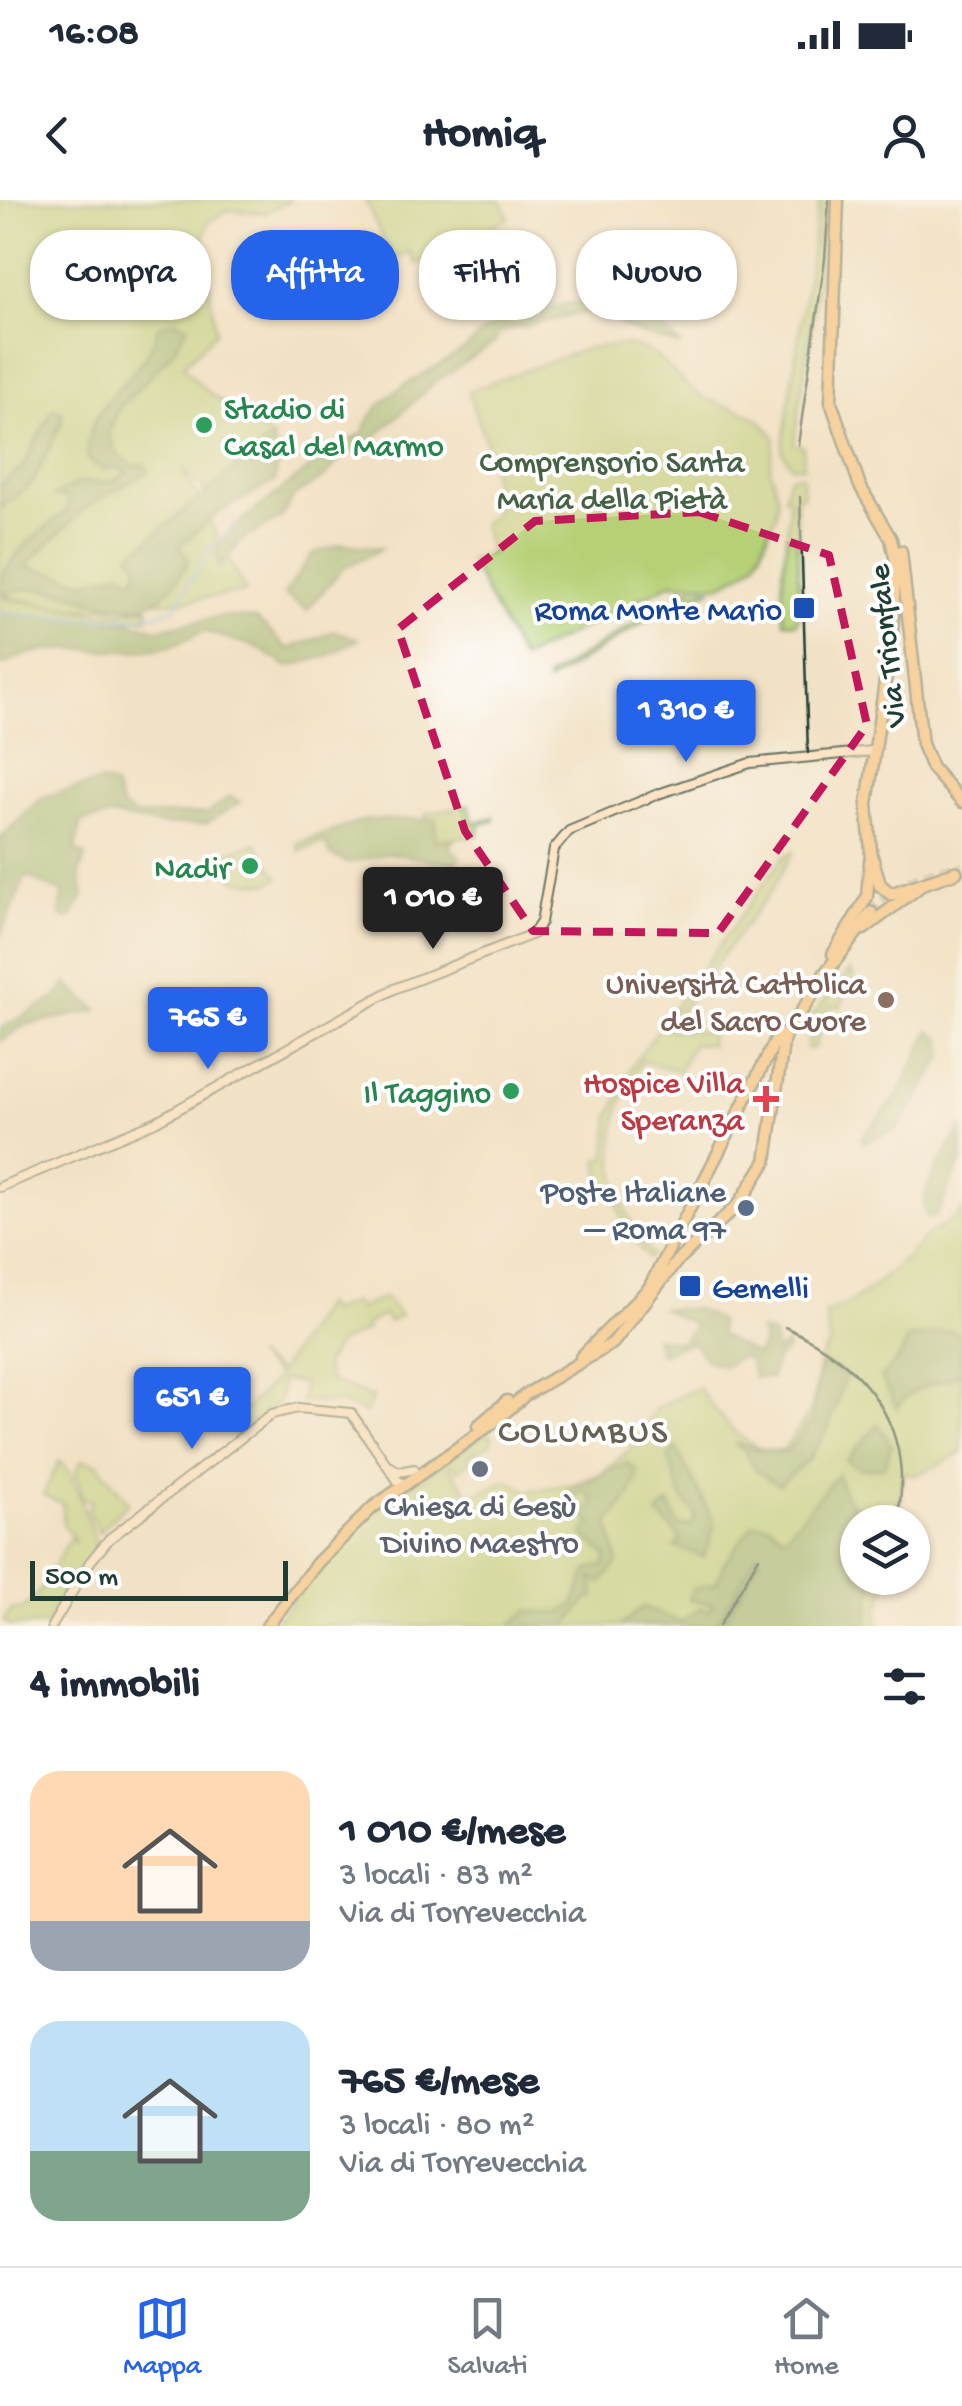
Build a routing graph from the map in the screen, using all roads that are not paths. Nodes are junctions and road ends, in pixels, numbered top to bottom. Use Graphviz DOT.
graph roads {
  1 [pos="838,200"];
  2 [pos="858,482"];
  3 [pos="892,634"];
  4 [pos="911,636"];
  5 [pos="873,751"];
  6 [pos="853,754"];
  7 [pos="870,770"];
  8 [pos="962,802"];
  9 [pos="872,855"];
  10 [pos="959,874"];
  11 [pos="909,894"];
  12 [pos="839,946"];
  13 [pos="822,978"];
  14 [pos="0,1186"];
  15 [pos="681,1227"];
  16 [pos="699,1239"];
  17 [pos="390,1466"];
  18 [pos="414,1469"];
  19 [pos="402,1482"];
  20 [pos="52,1626"];
  21 [pos="264,1626"];
  1 -- 2 [label="main road, Via Trionfale"];
  2 -- 3 [label="main road, Via Trionfale"];
  2 -- 4 [label="main road, Via Trionfale"];
  3 -- 4 [label="main road"];
  3 -- 5 [label="main road, Via Trionfale"];
  4 -- 8 [label="main road, Via Trionfale"];
  5 -- 6 [label="main road"];
  5 -- 7 [label="main road, Via Trionfale"];
  6 -- 7 [label="main road"];
  6 -- 14 [label="main road"];
  7 -- 9 [label="main road, Via Trionfale"];
  9 -- 10 [label="highway"];
  9 -- 11 [label="main road"];
  9 -- 12 [label="main road"];
  10 -- 11 [label="main road"];
  11 -- 13 [label="main road"];
  12 -- 13 [label="highway"];
  12 -- 15 [label="main road"];
  13 -- 16 [label="main road"];
  15 -- 16 [label="main road"];
  15 -- 18 [label="main road"];
  16 -- 19 [label="main road"];
  17 -- 18 [label="main road"];
  17 -- 19 [label="main road"];
  17 -- 20 [label="main road"];
  18 -- 19 [label="main road"];
  19 -- 21 [label="main road"];
}
